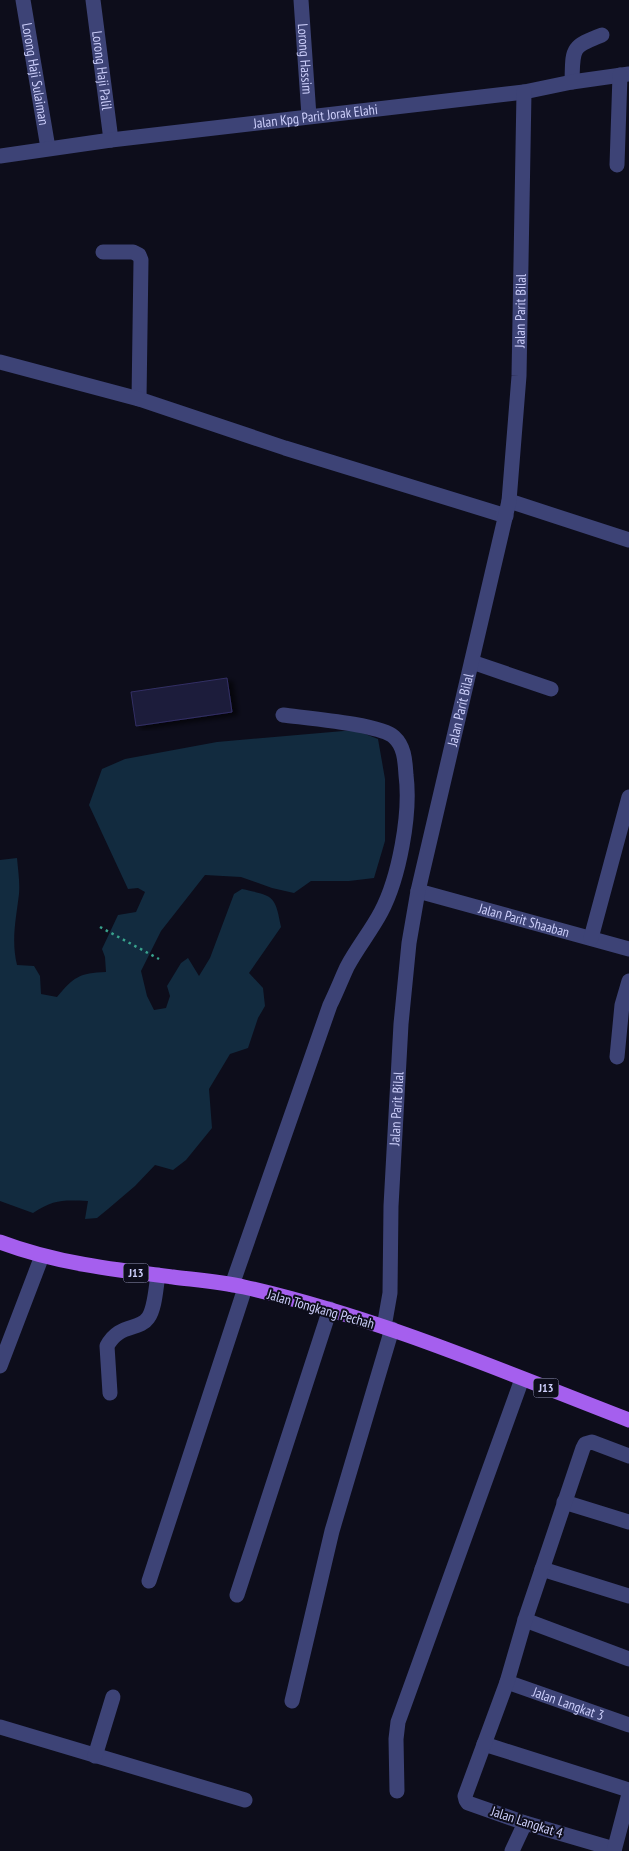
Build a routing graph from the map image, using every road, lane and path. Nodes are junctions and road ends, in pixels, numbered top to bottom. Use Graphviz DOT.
graph roads {
  1 [pos="23,0"];
  2 [pos="94,0"];
  3 [pos="301,0"];
  4 [pos="602,35"];
  5 [pos="572,75"];
  6 [pos="625,75"];
  7 [pos="524,92"];
  8 [pos="309,109"];
  9 [pos="110,133"];
  10 [pos="47,142"];
  11 [pos="0,156"];
  12 [pos="617,165"];
  13 [pos="102,252"];
  14 [pos="0,362"];
  15 [pos="139,399"];
  16 [pos="508,509"];
  17 [pos="629,540"];
  18 [pos="472,662"];
  19 [pos="551,689"];
  20 [pos="283,715"];
  21 [pos="629,797"];
  22 [pos="418,891"];
  23 [pos="100,927"];
  24 [pos="591,938"];
  25 [pos="629,949"];
  26 [pos="159,959"];
  27 [pos="629,981"];
  28 [pos="617,1057"];
  29 [pos="0,1242"];
  30 [pos="42,1256"];
  31 [pos="158,1276"];
  32 [pos="238,1286"];
  33 [pos="330,1309"];
  34 [pos="388,1328"];
  35 [pos="0,1366"];
  36 [pos="522,1379"];
  37 [pos="110,1393"];
  38 [pos="629,1420"];
  39 [pos="629,1456"];
  40 [pos="564,1502"];
  41 [pos="629,1522"];
  42 [pos="542,1569"];
  43 [pos="149,1581"];
  44 [pos="238,1594"];
  45 [pos="629,1596"];
  46 [pos="525,1620"];
  47 [pos="629,1659"];
  48 [pos="507,1682"];
  49 [pos="113,1697"];
  50 [pos="292,1701"];
  51 [pos="629,1725"];
  52 [pos="0,1728"];
  53 [pos="484,1744"];
  54 [pos="95,1756"];
  55 [pos="629,1790"];
  56 [pos="397,1791"];
  57 [pos="629,1794"];
  58 [pos="245,1800"];
  59 [pos="525,1823"];
  60 [pos="614,1850"];
  61 [pos="512,1851"];
  1 -- 10 [label="street, Lorong Haji Sulaiman"];
  2 -- 9 [label="street, Lorong Haji Palil"];
  3 -- 8 [label="street, Lorong Hassim"];
  4 -- 5 [label="street"];
  5 -- 6 [label="street, Jalan Kpg Parit Jorak Elahi"];
  5 -- 7 [label="street, Jalan Kpg Parit Jorak Elahi"];
  6 -- 12 [label="street"];
  7 -- 8 [label="street, Jalan Kpg Parit Jorak Elahi"];
  7 -- 16 [label="street, Jalan Parit Bilal"];
  8 -- 9 [label="street, Jalan Kpg Parit Jorak Elahi"];
  9 -- 10 [label="street, Jalan Kpg Parit Jorak Elahi"];
  10 -- 11 [label="street, Jalan Kpg Parit Jorak Elahi"];
  13 -- 15 [label="street"];
  14 -- 15 [label="street"];
  15 -- 16 [label="street"];
  16 -- 17 [label="street"];
  16 -- 18 [label="street, Jalan Parit Bilal"];
  18 -- 19 [label="street"];
  18 -- 22 [label="street, Jalan Parit Bilal"];
  20 -- 32 [label="street"];
  21 -- 24 [label="street"];
  22 -- 24 [label="street, Jalan Parit Shaaban"];
  22 -- 34 [label="street, Jalan Parit Bilal"];
  23 -- 26 [label="path"];
  24 -- 25 [label="street, Jalan Parit Shaaban"];
  27 -- 28 [label="street"];
  29 -- 30 [label="main road, Jalan Tongkang Pechah / J13"];
  30 -- 31 [label="main road, Jalan Tongkang Pechah / J13"];
  30 -- 35 [label="street"];
  31 -- 32 [label="main road, Jalan Tongkang Pechah / J13"];
  31 -- 37 [label="street"];
  32 -- 33 [label="main road, Jalan Tongkang Pechah / J13"];
  32 -- 43 [label="street"];
  33 -- 34 [label="main road, Jalan Tongkang Pechah / J13"];
  33 -- 44 [label="street"];
  34 -- 36 [label="main road, Jalan Tongkang Pechah / J13"];
  34 -- 50 [label="street, Jalan Parit Bilal"];
  36 -- 38 [label="main road, Jalan Tongkang Pechah / J13"];
  36 -- 56 [label="street"];
  39 -- 40 [label="street"];
  40 -- 41 [label="street"];
  40 -- 42 [label="street"];
  42 -- 45 [label="street"];
  42 -- 46 [label="street"];
  46 -- 47 [label="street"];
  46 -- 48 [label="street"];
  48 -- 51 [label="street, Jalan Langkat 3"];
  48 -- 53 [label="street"];
  49 -- 54 [label="street"];
  52 -- 54 [label="street"];
  53 -- 55 [label="street"];
  53 -- 59 [label="street, Jalan Langkat 4"];
  54 -- 58 [label="street"];
  57 -- 60 [label="street"];
  59 -- 60 [label="street, Jalan Langkat 4"];
  59 -- 61 [label="street"];
}
